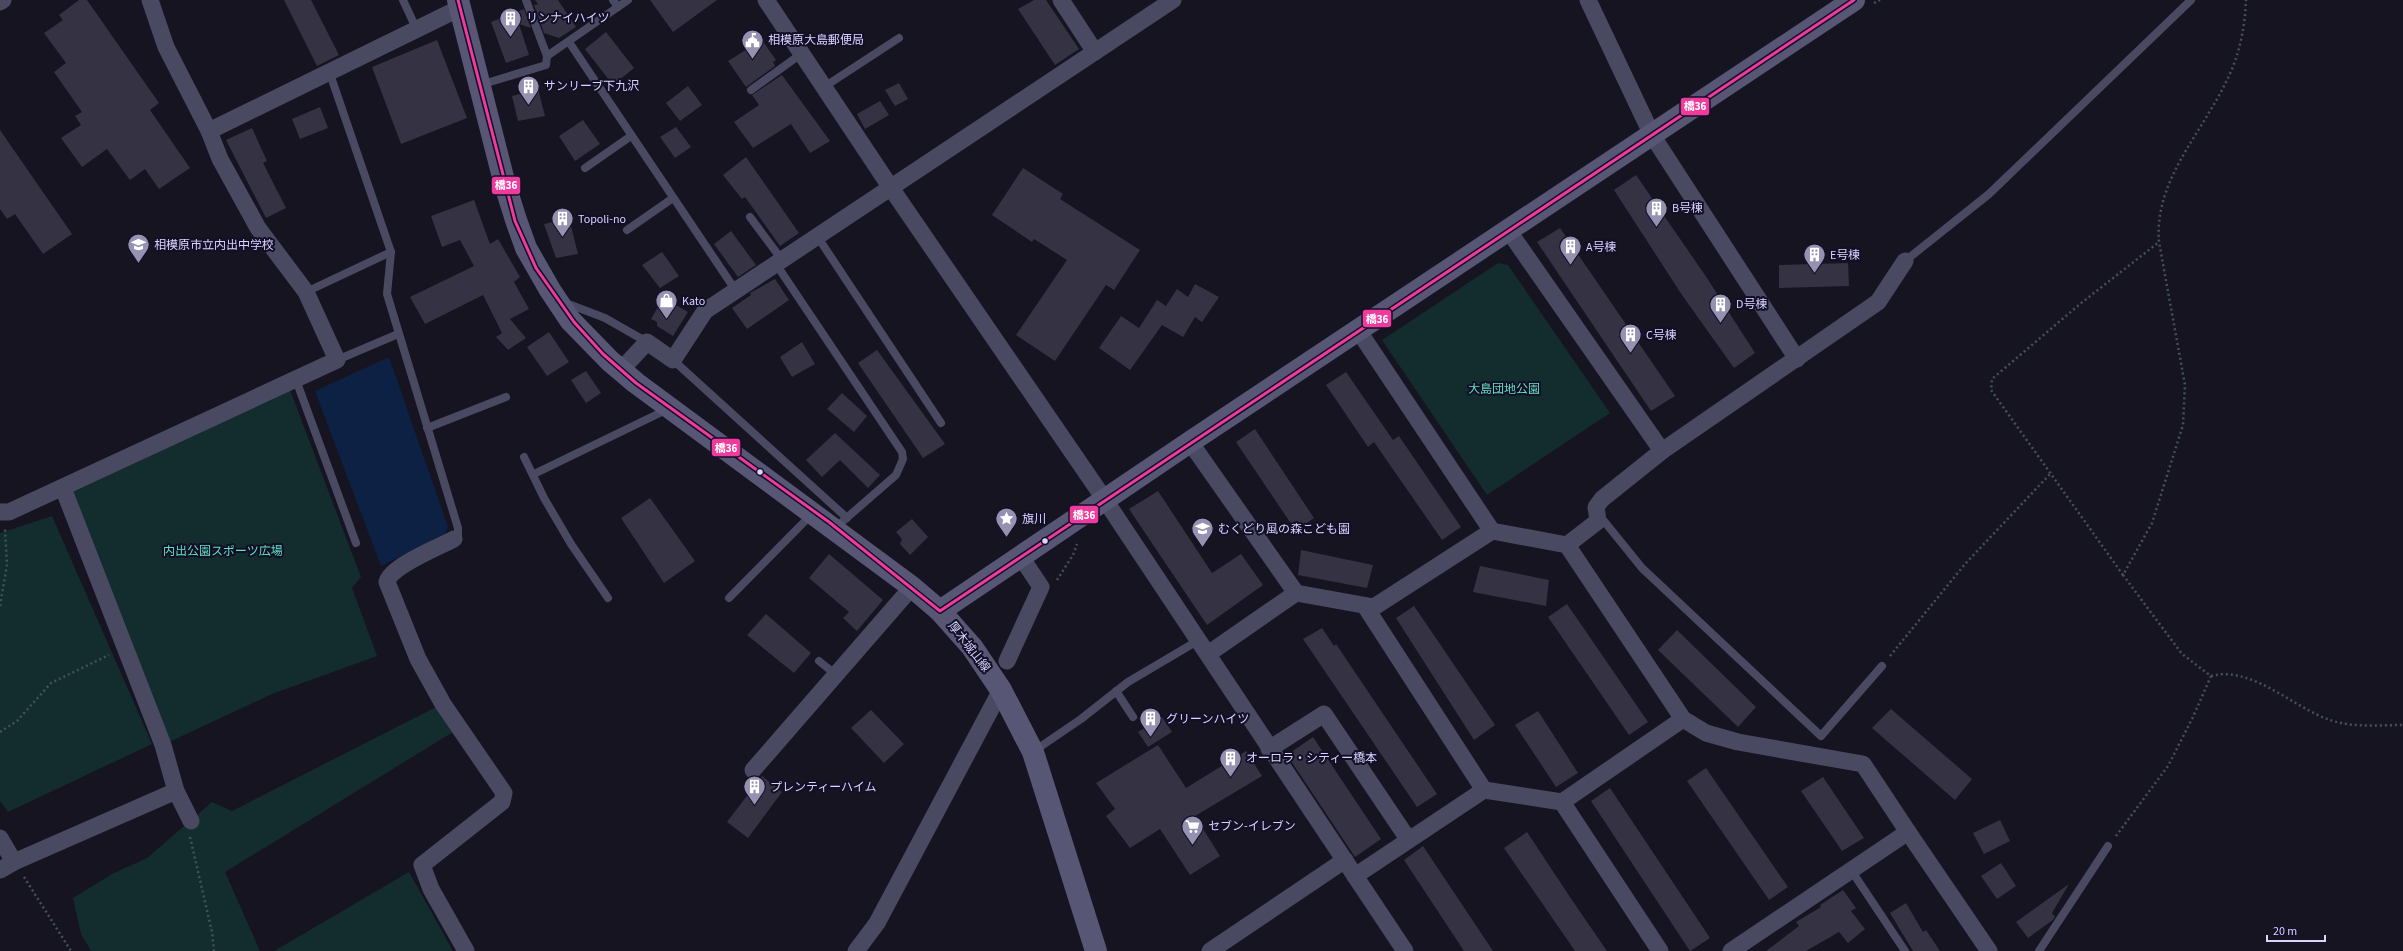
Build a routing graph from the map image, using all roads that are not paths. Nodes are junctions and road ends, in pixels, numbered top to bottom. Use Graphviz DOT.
graph roads {
  1 [pos="3,0"];
  2 [pos="150,0"];
  3 [pos="403,0"];
  4 [pos="526,0"];
  5 [pos="628,0"];
  6 [pos="766,0"];
  7 [pos="1060,0"];
  8 [pos="1173,0"];
  9 [pos="1588,0"];
  10 [pos="1854,0"];
  11 [pos="2191,0"];
  12 [pos="0,2"];
  13 [pos="616,3"];
  14 [pos="459,4"];
  15 [pos="416,28"];
  16 [pos="899,38"];
  17 [pos="569,42"];
  18 [pos="1095,52"];
  19 [pos="801,54"];
  20 [pos="547,56"];
  21 [pos="329,71"];
  22 [pos="480,85"];
  23 [pos="824,87"];
  24 [pos="751,90"];
  25 [pos="209,131"];
  26 [pos="1652,135"];
  27 [pos="631,136"];
  28 [pos="585,168"];
  29 [pos="890,188"];
  30 [pos="673,198"];
  31 [pos="750,217"];
  32 [pos="627,230"];
  33 [pos="1508,230"];
  34 [pos="817,236"];
  35 [pos="391,252"];
  36 [pos="1906,261"];
  37 [pos="779,262"];
  38 [pos="736,291"];
  39 [pos="306,292"];
  40 [pos="556,299"];
  41 [pos="1358,330"];
  42 [pos="398,334"];
  43 [pos="647,342"];
  44 [pos="1797,359"];
  45 [pos="337,360"];
  46 [pos="673,360"];
  47 [pos="621,370"];
  48 [pos="296,380"];
  49 [pos="506,397"];
  50 [pos="670,408"];
  51 [pos="941,423"];
  52 [pos="427,428"];
  53 [pos="1190,442"];
  54 [pos="1662,451"];
  55 [pos="524,457"];
  56 [pos="534,474"];
  57 [pos="63,488"];
  58 [pos="1106,500"];
  59 [pos="2,512"];
  60 [pos="813,513"];
  61 [pos="1598,521"];
  62 [pos="841,523"];
  63 [pos="1492,531"];
  64 [pos="454,539"];
  65 [pos="356,543"];
  66 [pos="1567,545"];
  67 [pos="1021,557"];
  68 [pos="912,587"];
  69 [pos="1296,593"];
  70 [pos="608,598"];
  71 [pos="729,598"];
  72 [pos="1364,606"];
  73 [pos="940,611"];
  74 [pos="1199,640"];
  75 [pos="1208,654"];
  76 [pos="819,661"];
  77 [pos="1007,661"];
  78 [pos="1882,666"];
  79 [pos="835,674"];
  80 [pos="1001,690"];
  81 [pos="1116,691"];
  82 [pos="1133,717"];
  83 [pos="1684,719"];
  84 [pos="1269,749"];
  85 [pos="1033,752"];
  86 [pos="753,770"];
  87 [pos="1484,790"];
  88 [pos="176,791"];
  89 [pos="1562,802"];
  90 [pos="191,821"];
  91 [pos="1908,832"];
  92 [pos="0,838"];
  93 [pos="1408,839"];
  94 [pos="2108,846"];
  95 [pos="1346,860"];
  96 [pos="7,866"];
  97 [pos="1851,870"];
  98 [pos="1355,876"];
  99 [pos="466,951"];
  100 [pos="856,951"];
  101 [pos="1096,951"];
  102 [pos="1210,951"];
  103 [pos="1406,951"];
  104 [pos="1660,951"];
  105 [pos="1731,951"];
  106 [pos="1905,951"];
  107 [pos="1989,951"];
  108 [pos="2039,951"];
  1 -- 12 [label="street"];
  2 -- 25 [label="street"];
  3 -- 15 [label="lane"];
  4 -- 20 [label="lane"];
  5 -- 13 [label="lane"];
  6 -- 19 [label="street"];
  7 -- 18 [label="street"];
  8 -- 18 [label="street"];
  9 -- 26 [label="street"];
  10 -- 26 [label="main road"];
  11 -- 36 [label="lane"];
  13 -- 17 [label="lane"];
  14 -- 15 [label="street"];
  14 -- 22 [label="main road, 厚木城山線"];
  15 -- 21 [label="street"];
  16 -- 23 [label="lane"];
  17 -- 20 [label="lane"];
  17 -- 27 [label="lane"];
  18 -- 29 [label="street"];
  19 -- 23 [label="street"];
  19 -- 24 [label="lane"];
  20 -- 22 [label="lane"];
  21 -- 25 [label="street"];
  21 -- 35 [label="lane"];
  22 -- 40 [label="main road, 厚木城山線"];
  23 -- 29 [label="street"];
  25 -- 39 [label="street"];
  26 -- 33 [label="main road"];
  26 -- 44 [label="street"];
  27 -- 28 [label="lane"];
  27 -- 30 [label="lane"];
  29 -- 34 [label="street"];
  29 -- 58 [label="street"];
  30 -- 32 [label="lane"];
  30 -- 38 [label="lane"];
  31 -- 37 [label="lane"];
  33 -- 41 [label="main road"];
  33 -- 54 [label="street"];
  34 -- 37 [label="street"];
  34 -- 51 [label="lane"];
  35 -- 39 [label="lane"];
  35 -- 42 [label="lane"];
  36 -- 44 [label="street"];
  37 -- 38 [label="street"];
  37 -- 62 [label="lane"];
  38 -- 46 [label="street"];
  39 -- 45 [label="street"];
  40 -- 43 [label="lane"];
  40 -- 47 [label="main road, 厚木城山線"];
  41 -- 53 [label="main road"];
  41 -- 63 [label="street"];
  42 -- 45 [label="lane"];
  42 -- 52 [label="lane"];
  43 -- 46 [label="street"];
  43 -- 47 [label="street"];
  44 -- 54 [label="street"];
  45 -- 48 [label="street"];
  46 -- 62 [label="lane"];
  47 -- 50 [label="main road, 厚木城山線"];
  48 -- 57 [label="street"];
  48 -- 65 [label="lane"];
  49 -- 52 [label="lane"];
  50 -- 56 [label="lane"];
  50 -- 60 [label="main road, 厚木城山線"];
  52 -- 64 [label="lane"];
  53 -- 58 [label="main road"];
  53 -- 69 [label="street"];
  54 -- 61 [label="street"];
  55 -- 56 [label="lane"];
  56 -- 70 [label="lane"];
  57 -- 59 [label="street"];
  57 -- 88 [label="street"];
  58 -- 67 [label="main road"];
  58 -- 74 [label="street"];
  60 -- 62 [label="main road, 厚木城山線"];
  60 -- 71 [label="lane"];
  61 -- 66 [label="street"];
  61 -- 78 [label="lane"];
  62 -- 68 [label="main road, 厚木城山線"];
  63 -- 66 [label="street"];
  63 -- 72 [label="street"];
  64 -- 99 [label="street"];
  66 -- 83 [label="street"];
  67 -- 73 [label="main road"];
  67 -- 77 [label="street"];
  68 -- 73 [label="main road, 厚木城山線"];
  68 -- 79 [label="street"];
  69 -- 72 [label="street"];
  69 -- 75 [label="street"];
  72 -- 87 [label="street"];
  73 -- 80 [label="main road, 厚木城山線"];
  74 -- 75 [label="street"];
  74 -- 81 [label="lane"];
  75 -- 84 [label="street"];
  76 -- 79 [label="lane"];
  79 -- 86 [label="street"];
  80 -- 85 [label="main road, 厚木城山線"];
  80 -- 100 [label="street"];
  81 -- 82 [label="lane"];
  81 -- 85 [label="lane"];
  83 -- 89 [label="street"];
  83 -- 91 [label="street"];
  84 -- 93 [label="street"];
  84 -- 95 [label="street"];
  85 -- 101 [label="main road, 厚木城山線"];
  87 -- 89 [label="street"];
  87 -- 93 [label="street"];
  88 -- 90 [label="street"];
  88 -- 96 [label="street"];
  89 -- 104 [label="street"];
  91 -- 97 [label="street"];
  91 -- 107 [label="street"];
  92 -- 96 [label="street"];
  93 -- 98 [label="street"];
  94 -- 108 [label="lane"];
  95 -- 98 [label="street"];
  95 -- 102 [label="street"];
  97 -- 105 [label="street"];
  97 -- 106 [label="lane"];
  98 -- 103 [label="street"];
}
